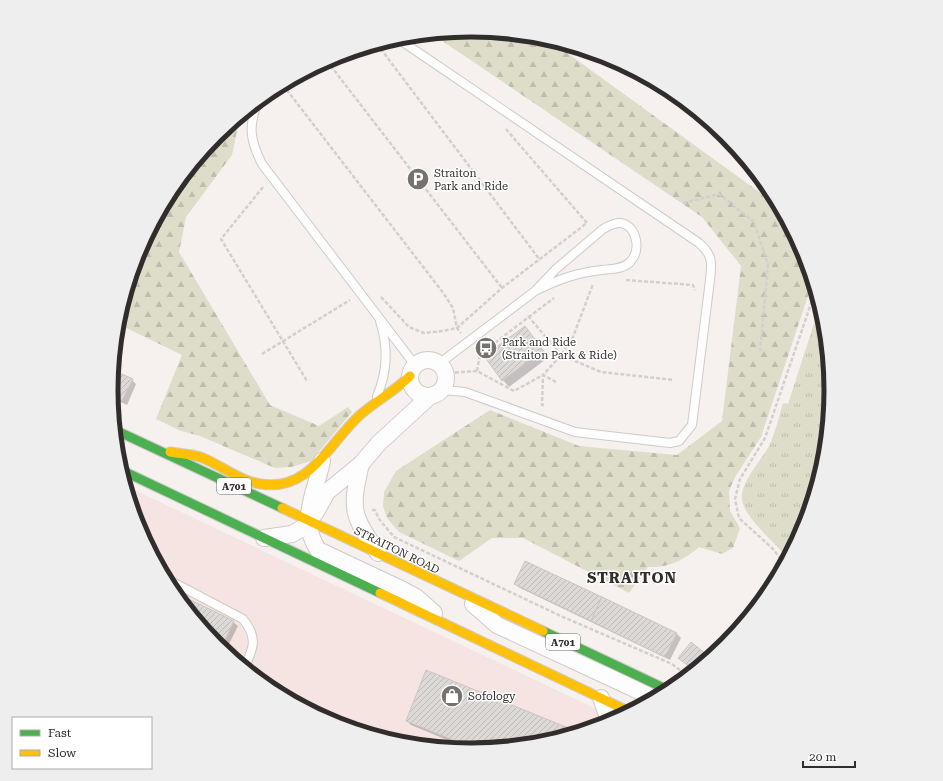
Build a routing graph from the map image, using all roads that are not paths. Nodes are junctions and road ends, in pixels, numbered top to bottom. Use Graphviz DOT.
graph roads {
  1 [pos="405,44"];
  2 [pos="255,111"];
  3 [pos="535,291"];
  4 [pos="378,316"];
  5 [pos="443,368"];
  6 [pos="412,371"];
  7 [pos="436,393"];
  8 [pos="372,405"];
  9 [pos="121,433"];
  10 [pos="159,451"];
  11 [pos="322,461"];
  12 [pos="361,464"];
  13 [pos="128,473"];
  14 [pos="310,521"];
  15 [pos="264,538"];
  16 [pos="380,556"];
  17 [pos="176,584"];
  18 [pos="464,596"];
  19 [pos="450,627"];
  20 [pos="247,663"];
  21 [pos="662,688"];
  22 [pos="649,696"];
  23 [pos="601,698"];
  24 [pos="625,709"];
  25 [pos="608,717"];
  1 -- 7 [label="lane"];
  2 -- 4 [label="lane"];
  3 -- 3 [label="lane"];
  3 -- 5 [label="lane"];
  4 -- 6 [label="lane"];
  4 -- 8 [label="lane"];
  5 -- 6 [label="street"];
  5 -- 7 [label="street"];
  6 -- 7 [label="street"];
  6 -- 8 [label="main road"];
  7 -- 12 [label="street"];
  8 -- 11 [label="main road"];
  9 -- 10 [label="main road, STRAITON ROAD / A701"];
  10 -- 11 [label="main road"];
  10 -- 14 [label="main road, STRAITON ROAD / A701"];
  11 -- 14 [label="street"];
  12 -- 14 [label="street"];
  12 -- 16 [label="street"];
  13 -- 15 [label="main road"];
  14 -- 15 [label="street"];
  14 -- 16 [label="main road, STRAITON ROAD / A701"];
  14 -- 19 [label="street"];
  15 -- 19 [label="main road"];
  16 -- 18 [label="main road, STRAITON ROAD / A701"];
  17 -- 20 [label="lane"];
  18 -- 21 [label="main road, STRAITON ROAD / A701"];
  18 -- 22 [label="street"];
  19 -- 23 [label="main road"];
  23 -- 24 [label="main road"];
  23 -- 25 [label="street"];
}
